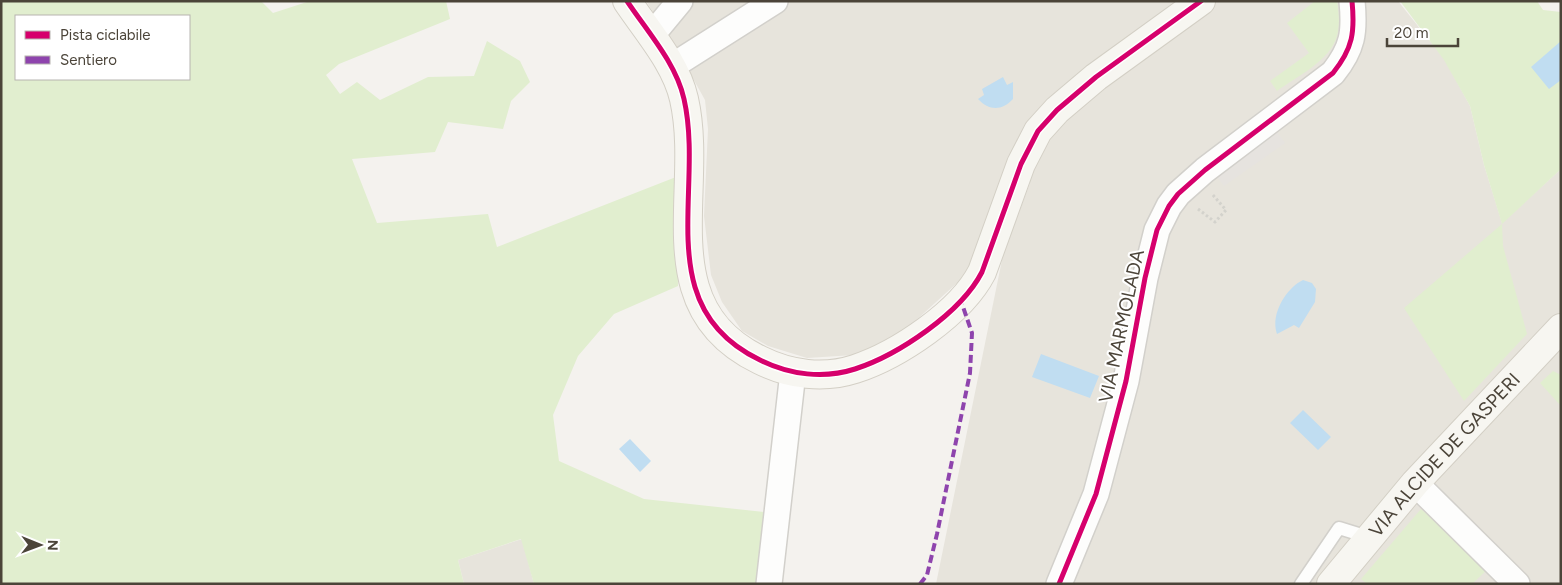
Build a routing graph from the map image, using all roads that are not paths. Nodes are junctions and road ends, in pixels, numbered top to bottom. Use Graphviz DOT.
graph roads {
  1 [pos="627,1"];
  2 [pos="680,1"];
  3 [pos="774,1"];
  4 [pos="1201,1"];
  5 [pos="1352,1"];
  6 [pos="651,36"];
  7 [pos="671,67"];
  8 [pos="1556,341"];
  9 [pos="793,372"];
  10 [pos="1414,483"];
  11 [pos="1368,537"];
  12 [pos="770,584"];
  13 [pos="1059,584"];
  14 [pos="1301,584"];
  15 [pos="1331,584"];
  16 [pos="1517,584"];
  1 -- 6 [label="street"];
  2 -- 6 [label="street"];
  3 -- 7 [label="street"];
  4 -- 9 [label="street"];
  5 -- 13 [label="street, VIA MARMOLADA"];
  6 -- 7 [label="street"];
  7 -- 9 [label="street"];
  8 -- 10 [label="street, VIA ALCIDE DE GASPERI"];
  9 -- 12 [label="street"];
  10 -- 11 [label="street, VIA ALCIDE DE GASPERI"];
  10 -- 16 [label="street"];
  11 -- 14 [label="lane"];
  11 -- 15 [label="street, VIA ALCIDE DE GASPERI"];
}
